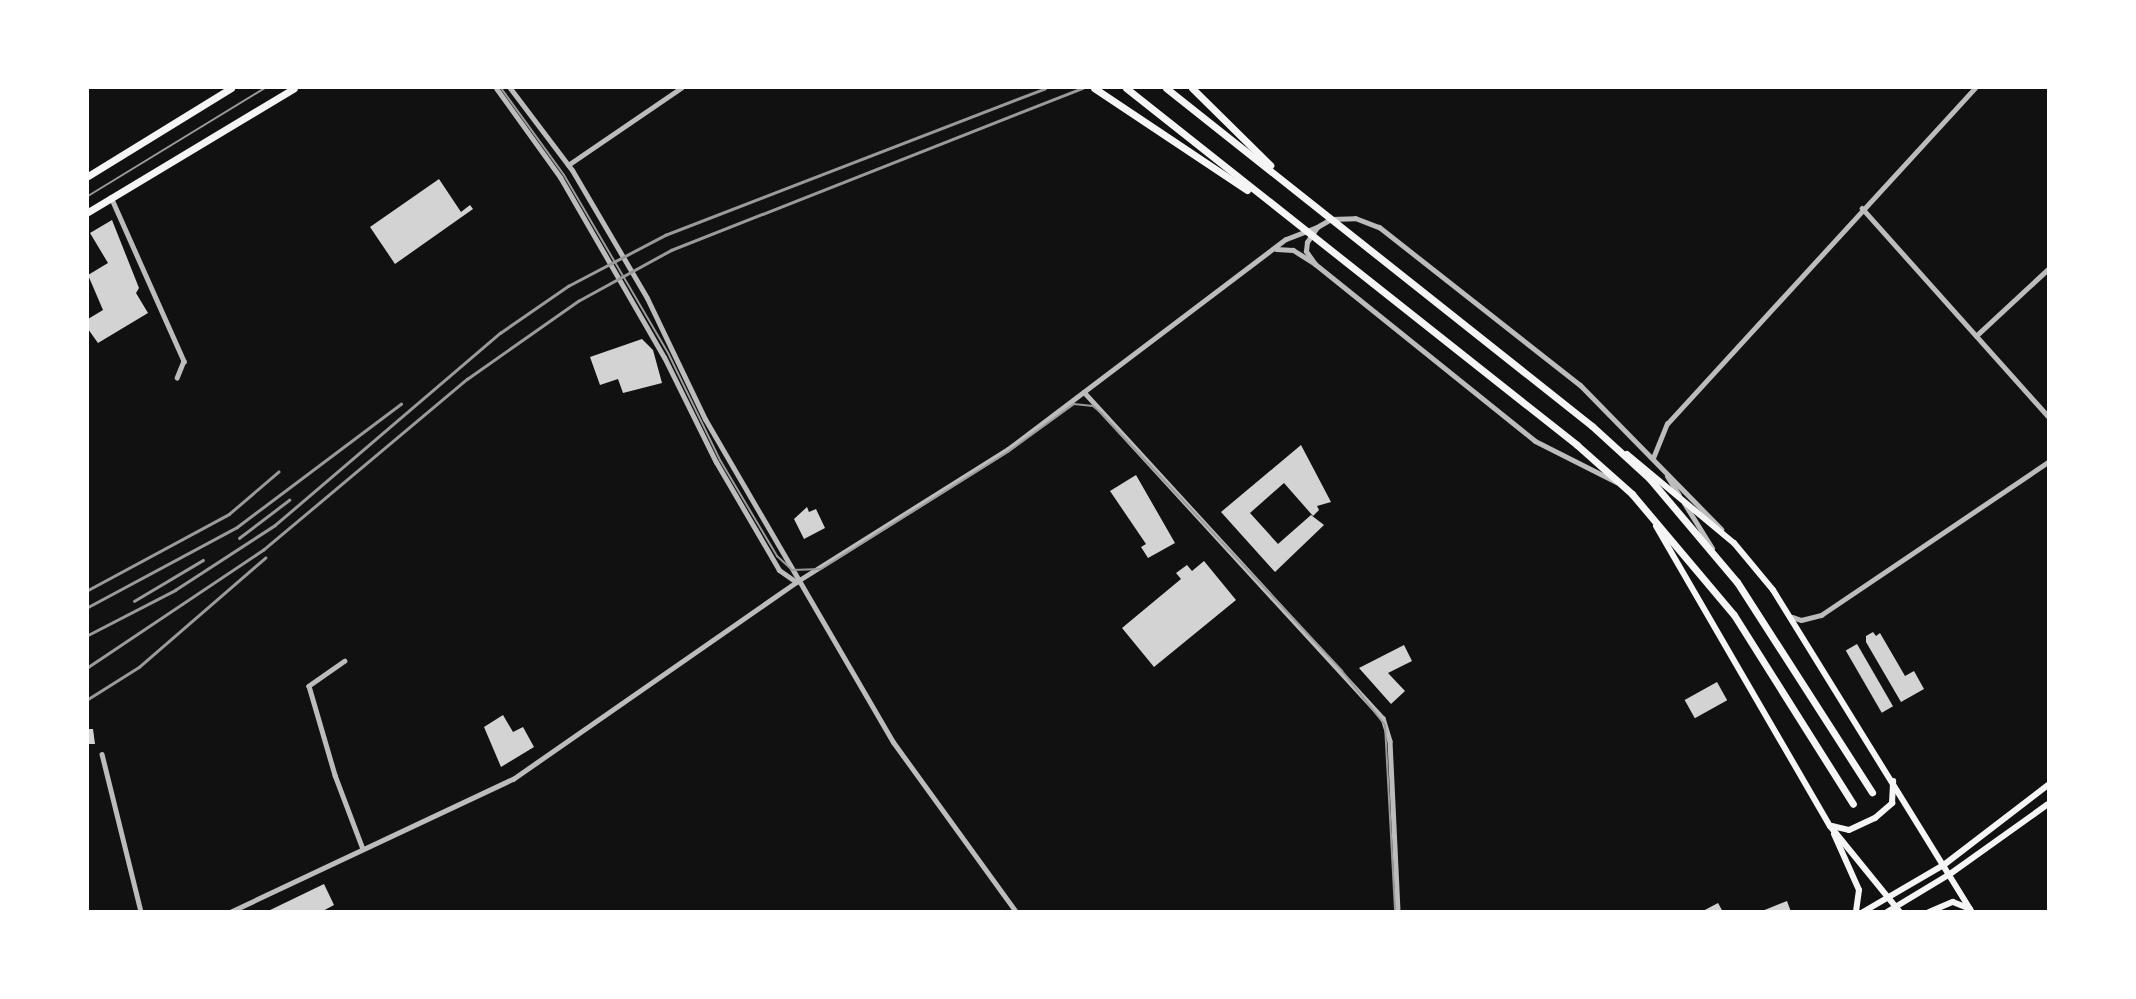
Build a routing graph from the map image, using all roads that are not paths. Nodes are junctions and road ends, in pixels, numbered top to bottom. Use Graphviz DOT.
graph roads {
  1 [pos="231,88"];
  2 [pos="294,88"];
  3 [pos="496,88"];
  4 [pos="510,88"];
  5 [pos="681,88"];
  6 [pos="1094,88"];
  7 [pos="1126,88"];
  8 [pos="1166,88"];
  9 [pos="1192,88"];
  10 [pos="1975,88"];
  11 [pos="570,168"];
  12 [pos="88,176"];
  13 [pos="1295,190"];
  14 [pos="110,197"];
  15 [pos="1862,208"];
  16 [pos="88,212"];
  17 [pos="1282,213"];
  18 [pos="1317,227"];
  19 [pos="1273,249"];
  20 [pos="1315,264"];
  21 [pos="2049,269"];
  22 [pos="1976,336"];
  23 [pos="177,378"];
  24 [pos="1084,392"];
  25 [pos="2049,416"];
  26 [pos="1592,426"];
  27 [pos="1653,458"];
  28 [pos="2049,462"];
  29 [pos="1661,466"];
  30 [pos="1623,486"];
  31 [pos="1679,495"];
  32 [pos="1648,512"];
  33 [pos="1734,543"];
  34 [pos="1717,557"];
  35 [pos="796,582"];
  36 [pos="1792,617"];
  37 [pos="345,661"];
  38 [pos="102,754"];
  39 [pos="1893,779"];
  40 [pos="2049,785"];
  41 [pos="1872,792"];
  42 [pos="1853,804"];
  43 [pos="2049,804"];
  44 [pos="1830,825"];
  45 [pos="363,849"];
  46 [pos="1945,864"];
  47 [pos="1950,874"];
  48 [pos="1889,898"];
  49 [pos="1898,909"];
  50 [pos="1972,911"];
  51 [pos="141,912"];
  52 [pos="230,912"];
  53 [pos="1016,912"];
  54 [pos="1398,912"];
  55 [pos="1856,912"];
  56 [pos="1864,912"];
  57 [pos="1887,912"];
  58 [pos="1930,912"];
  1 -- 12 [label="main road"];
  2 -- 14 [label="main road"];
  3 -- 35 [label="street"];
  4 -- 11 [label="street"];
  5 -- 11 [label="street"];
  6 -- 17 [label="main road"];
  7 -- 17 [label="main road"];
  8 -- 13 [label="main road"];
  9 -- 13 [label="main road"];
  10 -- 15 [label="street"];
  11 -- 35 [label="street"];
  13 -- 26 [label="main road"];
  14 -- 16 [label="main road"];
  14 -- 23 [label="street"];
  15 -- 22 [label="street"];
  15 -- 27 [label="street"];
  17 -- 30 [label="main road"];
  18 -- 19 [label="street"];
  18 -- 20 [label="street"];
  18 -- 27 [label="street"];
  19 -- 20 [label="street"];
  19 -- 24 [label="street"];
  20 -- 30 [label="street"];
  21 -- 22 [label="street"];
  22 -- 25 [label="street"];
  24 -- 35 [label="street"];
  24 -- 54 [label="street"];
  26 -- 31 [label="main road"];
  26 -- 34 [label="main road"];
  27 -- 29 [label="street"];
  28 -- 36 [label="street"];
  29 -- 31 [label="street"];
  29 -- 33 [label="street"];
  30 -- 32 [label="main road"];
  31 -- 33 [label="main road"];
  31 -- 34 [label="street"];
  32 -- 42 [label="main road"];
  32 -- 44 [label="main road"];
  33 -- 36 [label="main road"];
  34 -- 41 [label="main road"];
  35 -- 45 [label="street"];
  35 -- 53 [label="street"];
  36 -- 39 [label="main road"];
  37 -- 45 [label="street"];
  38 -- 51 [label="street"];
  39 -- 44 [label="main road"];
  39 -- 46 [label="main road"];
  40 -- 46 [label="main road"];
  43 -- 47 [label="main road"];
  44 -- 48 [label="main road"];
  44 -- 55 [label="main road"];
  45 -- 52 [label="street"];
  46 -- 47 [label="main road"];
  46 -- 48 [label="main road"];
  47 -- 49 [label="main road"];
  47 -- 50 [label="main road"];
  48 -- 49 [label="main road"];
  48 -- 56 [label="main road"];
  49 -- 57 [label="main road"];
  50 -- 58 [label="main road"];
}
